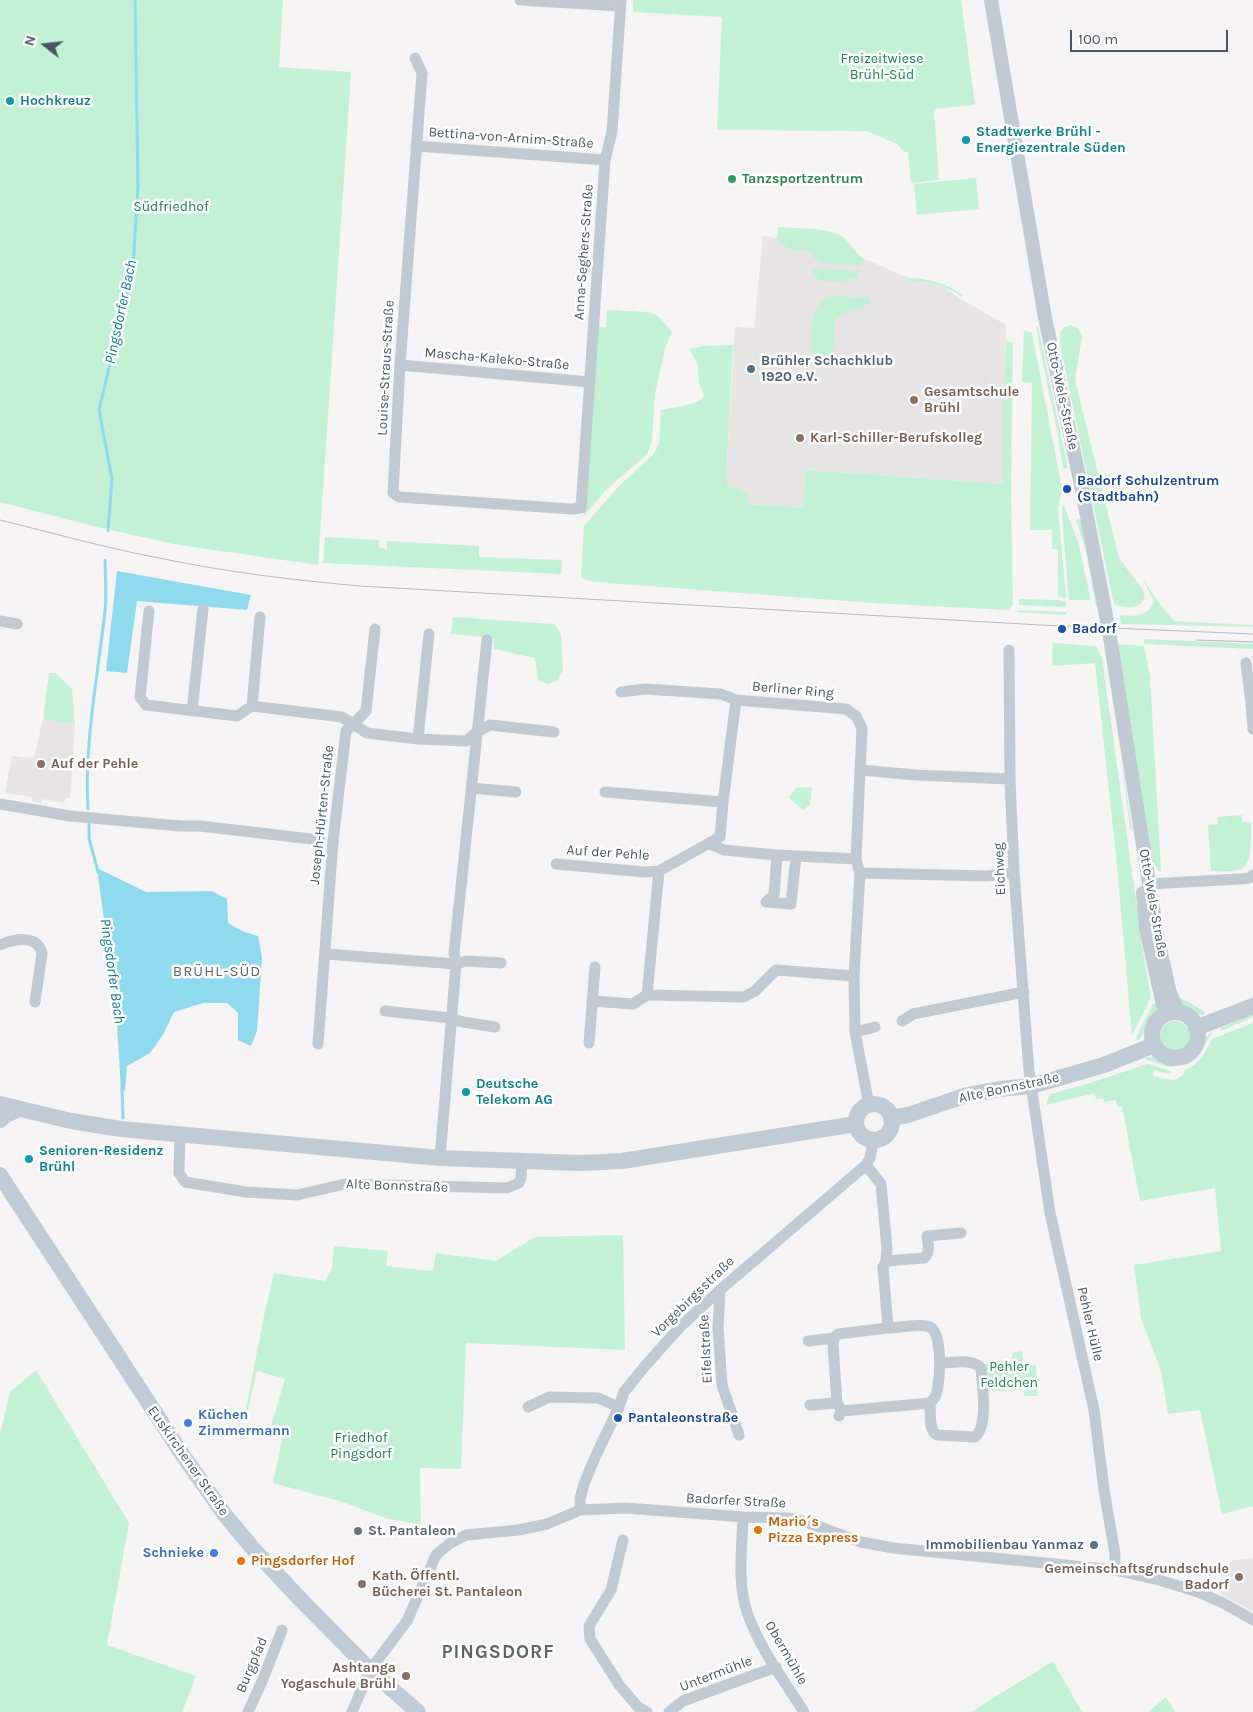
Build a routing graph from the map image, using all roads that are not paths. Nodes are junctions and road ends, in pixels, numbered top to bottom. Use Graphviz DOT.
graph roads {
  1 [pos="520,0"];
  2 [pos="991,0"];
  3 [pos="620,3"];
  4 [pos="415,58"];
  5 [pos="416,146"];
  6 [pos="605,160"];
  7 [pos="400,365"];
  8 [pos="590,382"];
  9 [pos="581,508"];
  10 [pos="203,609"];
  11 [pos="149,611"];
  12 [pos="260,617"];
  13 [pos="0,620"];
  14 [pos="17,624"];
  15 [pos="375,628"];
  16 [pos="428,634"];
  17 [pos="487,640"];
  18 [pos="1009,650"];
  19 [pos="1246,663"];
  20 [pos="621,692"];
  21 [pos="736,700"];
  22 [pos="1252,703"];
  23 [pos="252,706"];
  24 [pos="192,711"];
  25 [pos="353,724"];
  26 [pos="1253,729"];
  27 [pos="477,732"];
  28 [pos="554,732"];
  29 [pos="418,739"];
  30 [pos="860,770"];
  31 [pos="1010,779"];
  32 [pos="471,788"];
  33 [pos="516,792"];
  34 [pos="605,792"];
  35 [pos="1134,792"];
  36 [pos="723,802"];
  37 [pos="0,804"];
  38 [pos="320,840"];
  39 [pos="710,844"];
  40 [pos="777,855"];
  41 [pos="796,856"];
  42 [pos="856,859"];
  43 [pos="556,864"];
  44 [pos="659,871"];
  45 [pos="860,873"];
  46 [pos="1014,873"];
  47 [pos="1253,875"];
  48 [pos="1150,884"];
  49 [pos="0,945"];
  50 [pos="326,954"];
  51 [pos="501,963"];
  52 [pos="456,964"];
  53 [pos="595,967"];
  54 [pos="854,976"];
  55 [pos="1024,992"];
  56 [pos="647,995"];
  57 [pos="592,1001"];
  58 [pos="35,1002"];
  59 [pos="1253,1006"];
  60 [pos="385,1011"];
  61 [pos="1172,1013"];
  62 [pos="451,1018"];
  63 [pos="902,1021"];
  64 [pos="495,1027"];
  65 [pos="876,1027"];
  66 [pos="1196,1028"];
  67 [pos="855,1032"];
  68 [pos="589,1043"];
  69 [pos="318,1044"];
  70 [pos="1154,1045"];
  71 [pos="1031,1086"];
  72 [pos="0,1104"];
  73 [pos="869,1105"];
  74 [pos="19,1109"];
  75 [pos="891,1118"];
  76 [pos="0,1120"];
  77 [pos="856,1124"];
  78 [pos="180,1133"];
  79 [pos="874,1139"];
  80 [pos="440,1158"];
  81 [pos="522,1161"];
  82 [pos="866,1165"];
  83 [pos="0,1175"];
  84 [pos="961,1233"];
  85 [pos="886,1260"];
  86 [pos="720,1290"];
  87 [pos="888,1328"];
  88 [pos="834,1338"];
  89 [pos="808,1341"];
  90 [pos="940,1363"];
  91 [pos="930,1403"];
  92 [pos="810,1405"];
  93 [pos="528,1407"];
  94 [pos="619,1407"];
  95 [pos="839,1410"];
  96 [pos="739,1434"];
  97 [pos="580,1510"];
  98 [pos="743,1517"];
  99 [pos="623,1540"];
  100 [pos="1115,1570"];
  101 [pos="1253,1620"];
  102 [pos="282,1630"];
  103 [pos="776,1668"];
  104 [pos="370,1670"];
  105 [pos="248,1712"];
  106 [pos="352,1712"];
  107 [pos="418,1712"];
  108 [pos="647,1712"];
  109 [pos="669,1712"];
  110 [pos="804,1712"];
  1 -- 3 [label="street"];
  2 -- 35 [label="street, Otto-Wels-Straße"];
  3 -- 6 [label="street, Anna-Seghers-Straße"];
  4 -- 5 [label="street, Louise-Straus-Straße"];
  5 -- 6 [label="street, Bettina-von-Arnim-Straße"];
  5 -- 7 [label="street, Louise-Straus-Straße"];
  6 -- 8 [label="street, Anna-Seghers-Straße"];
  7 -- 8 [label="street, Mascha-Kaleko-Straße"];
  7 -- 9 [label="street, Louise-Straus-Straße"];
  8 -- 9 [label="street, Anna-Seghers-Straße"];
  10 -- 24 [label="street"];
  11 -- 24 [label="street"];
  12 -- 23 [label="street"];
  13 -- 14 [label="street"];
  15 -- 25 [label="street, Joseph-Hürten-Straße"];
  16 -- 29 [label="street"];
  17 -- 27 [label="street"];
  18 -- 31 [label="street, Eichweg"];
  19 -- 22 [label="street"];
  20 -- 21 [label="street"];
  21 -- 30 [label="street, Berliner Ring"];
  21 -- 36 [label="street, Berliner Ring"];
  22 -- 26 [label="street"];
  23 -- 24 [label="street"];
  23 -- 25 [label="street"];
  25 -- 29 [label="street"];
  25 -- 50 [label="street, Joseph-Hürten-Straße"];
  27 -- 28 [label="street"];
  27 -- 29 [label="street"];
  27 -- 32 [label="street"];
  30 -- 31 [label="street"];
  30 -- 42 [label="street, Berliner Ring"];
  31 -- 46 [label="street, Eichweg"];
  32 -- 33 [label="street"];
  32 -- 52 [label="street"];
  34 -- 36 [label="street"];
  35 -- 48 [label="street, Otto-Wels-Straße"];
  35 -- 61 [label="street, Otto-Wels-Straße"];
  36 -- 39 [label="street, Berliner Ring"];
  37 -- 38 [label="street"];
  39 -- 40 [label="street"];
  39 -- 44 [label="street"];
  40 -- 41 [label="street"];
  40 -- 41 [label="street"];
  41 -- 42 [label="street"];
  42 -- 45 [label="street, Berliner Ring"];
  43 -- 44 [label="street, Auf der Pehle"];
  44 -- 56 [label="street"];
  45 -- 46 [label="street"];
  45 -- 54 [label="street, Berliner Ring"];
  46 -- 55 [label="street, Eichweg"];
  47 -- 48 [label="street"];
  48 -- 61 [label="street, Otto-Wels-Straße"];
  49 -- 58 [label="street"];
  50 -- 52 [label="street"];
  50 -- 69 [label="street, Joseph-Hürten-Straße"];
  51 -- 52 [label="street"];
  52 -- 62 [label="street"];
  53 -- 57 [label="street"];
  54 -- 56 [label="street"];
  54 -- 67 [label="street, Berliner Ring"];
  55 -- 63 [label="street"];
  55 -- 71 [label="street, Eichweg"];
  56 -- 57 [label="street"];
  57 -- 68 [label="street"];
  59 -- 66 [label="main road"];
  60 -- 62 [label="street"];
  61 -- 66 [label="main road"];
  61 -- 70 [label="main road"];
  62 -- 64 [label="street"];
  62 -- 80 [label="street"];
  65 -- 67 [label="street"];
  66 -- 70 [label="main road"];
  67 -- 73 [label="street, Berliner Ring"];
  70 -- 71 [label="main road, Alte Bonnstraße"];
  71 -- 75 [label="main road, Alte Bonnstraße"];
  71 -- 100 [label="street, Pehler Hülle"];
  72 -- 74 [label="main road"];
  73 -- 75 [label="main road"];
  73 -- 77 [label="main road"];
  74 -- 76 [label="main road"];
  74 -- 78 [label="main road"];
  75 -- 79 [label="main road"];
  77 -- 79 [label="main road"];
  77 -- 81 [label="main road"];
  78 -- 80 [label="main road"];
  78 -- 81 [label="street, Alte Bonnstraße"];
  79 -- 82 [label="street"];
  80 -- 81 [label="main road"];
  82 -- 85 [label="street"];
  82 -- 86 [label="street, Vorgebirgsstraße"];
  83 -- 104 [label="main road, Euskirchener Straße"];
  84 -- 85 [label="street"];
  85 -- 87 [label="street"];
  86 -- 94 [label="street, Vorgebirgsstraße"];
  86 -- 96 [label="street, Eifelstraße"];
  87 -- 88 [label="street"];
  87 -- 90 [label="street"];
  88 -- 89 [label="street"];
  88 -- 95 [label="street"];
  90 -- 91 [label="street"];
  90 -- 91 [label="street"];
  91 -- 95 [label="street"];
  92 -- 95 [label="street"];
  93 -- 94 [label="street"];
  94 -- 97 [label="street, Vorgebirgsstraße"];
  97 -- 98 [label="street, Badorfer Straße"];
  97 -- 104 [label="street, Badorfer Straße"];
  98 -- 100 [label="street, Badorfer Straße"];
  98 -- 103 [label="street, Obermühle"];
  99 -- 108 [label="street"];
  100 -- 101 [label="street, Badorfer Straße"];
  102 -- 105 [label="street, Burgpfad"];
  103 -- 109 [label="street, Untermühle"];
  103 -- 110 [label="street, Obermühle"];
  104 -- 106 [label="street, Badorfer Straße"];
  104 -- 107 [label="main road, Euskirchener Straße"];
}
